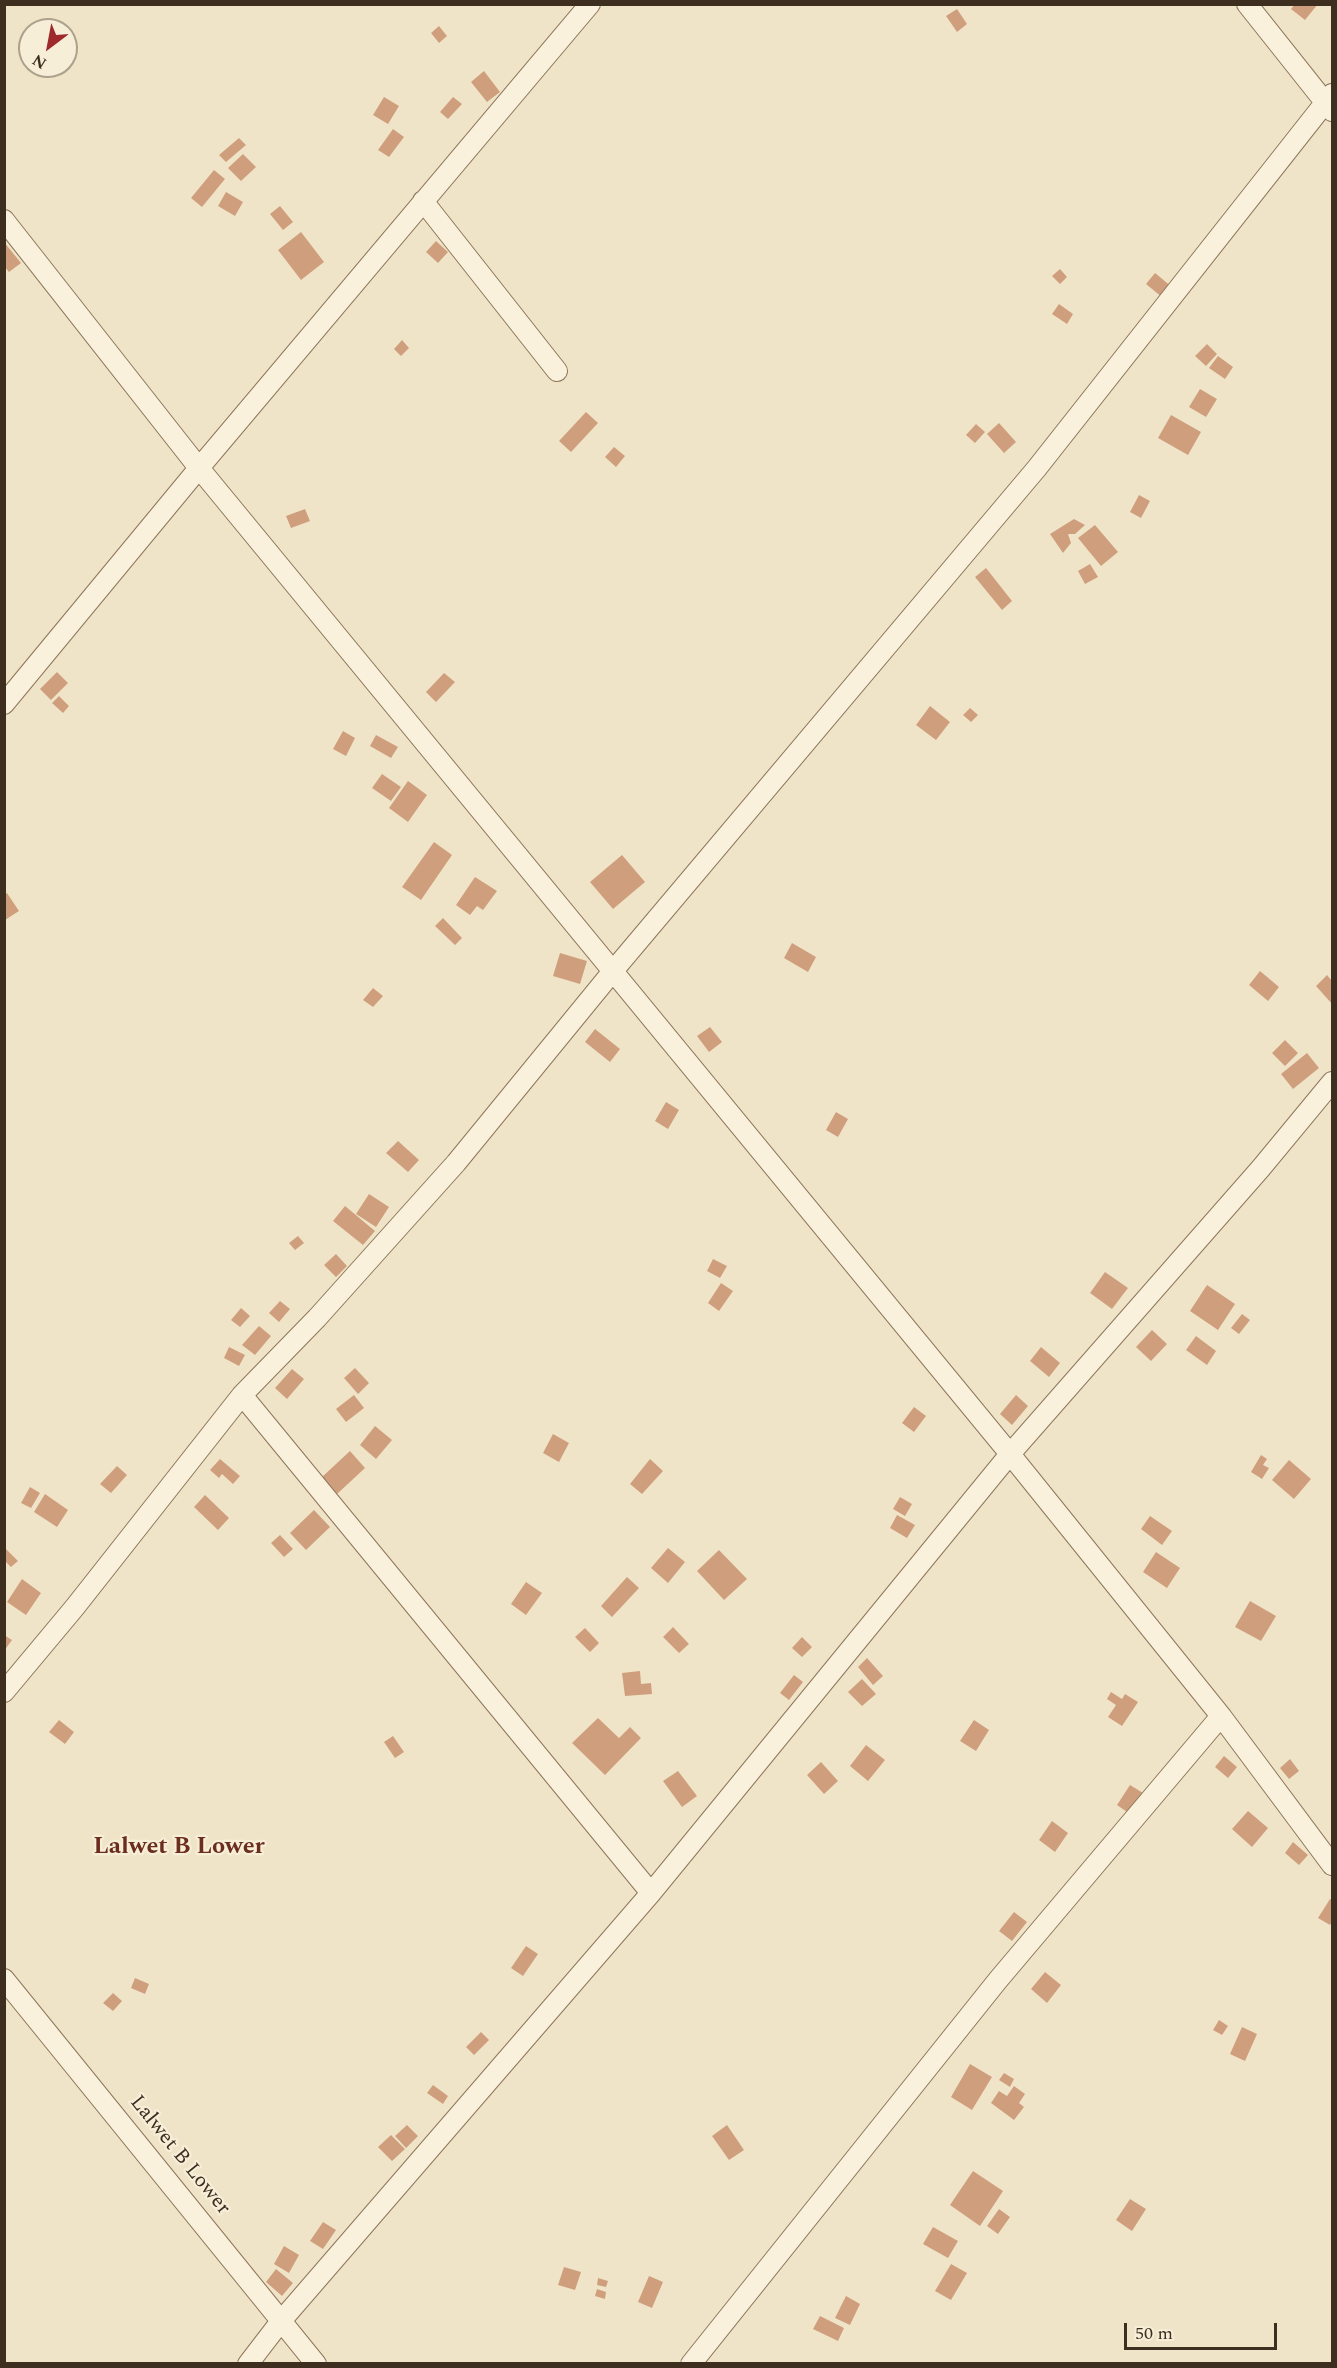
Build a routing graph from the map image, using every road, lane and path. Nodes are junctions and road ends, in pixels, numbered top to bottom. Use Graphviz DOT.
graph roads {
  1 [pos="590,4"];
  2 [pos="1247,4"];
  3 [pos="1330,103"];
  4 [pos="423,201"];
  5 [pos="4,220"];
  6 [pos="557,371"];
  7 [pos="199,468"];
  8 [pos="4,705"];
  9 [pos="613,971"];
  10 [pos="1332,1082"];
  11 [pos="242,1395"];
  12 [pos="1010,1454"];
  13 [pos="4,1692"];
  14 [pos="1221,1716"];
  15 [pos="1332,1865"];
  16 [pos="651,1893"];
  17 [pos="4,1979"];
  18 [pos="281,2321"];
  19 [pos="248,2364"];
  20 [pos="316,2364"];
  21 [pos="691,2364"];
  1 -- 4 [label="street"];
  2 -- 3 [label="street"];
  3 -- 9 [label="street"];
  4 -- 6 [label="street"];
  4 -- 7 [label="street"];
  5 -- 7 [label="street"];
  7 -- 8 [label="street"];
  7 -- 9 [label="street"];
  9 -- 11 [label="street"];
  9 -- 12 [label="street"];
  10 -- 12 [label="street"];
  11 -- 13 [label="street"];
  11 -- 16 [label="street"];
  12 -- 14 [label="street"];
  12 -- 16 [label="street"];
  14 -- 15 [label="street"];
  14 -- 21 [label="street"];
  16 -- 18 [label="street"];
  17 -- 18 [label="street, Lalwet B Lower"];
  18 -- 19 [label="street"];
  18 -- 20 [label="street, Lalwet B Lower"];
}
